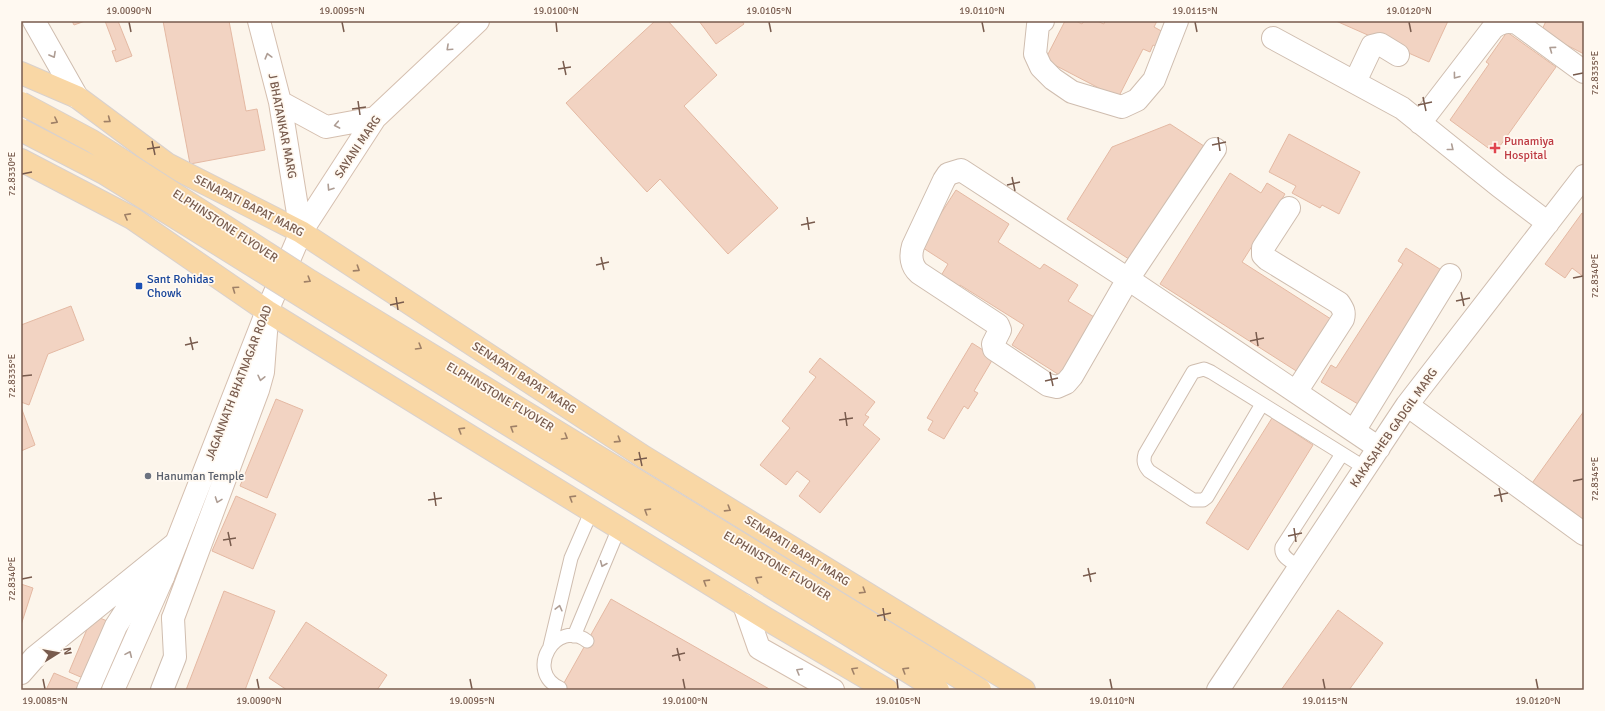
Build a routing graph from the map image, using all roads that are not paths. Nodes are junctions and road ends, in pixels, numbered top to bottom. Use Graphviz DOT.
graph roads {
  1 [pos="34,21"];
  2 [pos="259,21"];
  3 [pos="478,21"];
  4 [pos="1043,21"];
  5 [pos="1177,21"];
  6 [pos="1273,38"];
  7 [pos="1398,55"];
  8 [pos="1584,72"];
  9 [pos="21,73"];
  10 [pos="1355,82"];
  11 [pos="77,97"];
  12 [pos="280,102"];
  13 [pos="21,103"];
  14 [pos="375,118"];
  15 [pos="1420,123"];
  16 [pos="21,130"];
  17 [pos="1215,148"];
  18 [pos="21,160"];
  19 [pos="1584,176"];
  20 [pos="1289,208"];
  21 [pos="1548,222"];
  22 [pos="301,232"];
  23 [pos="1450,275"];
  24 [pos="1128,279"];
  25 [pos="267,311"];
  26 [pos="1296,392"];
  27 [pos="1262,404"];
  28 [pos="1407,405"];
  29 [pos="1354,431"];
  30 [pos="1379,448"];
  31 [pos="1342,454"];
  32 [pos="644,457"];
  33 [pos="1365,468"];
  34 [pos="606,520"];
  35 [pos="1584,534"];
  36 [pos="176,543"];
  37 [pos="811,559"];
  38 [pos="1300,567"];
  39 [pos="163,577"];
  40 [pos="744,605"];
  41 [pos="765,618"];
  42 [pos="574,636"];
  43 [pos="587,641"];
  44 [pos="550,646"];
  45 [pos="21,673"];
  46 [pos="552,686"];
  47 [pos="827,689"];
  48 [pos="88,690"];
  49 [pos="113,690"];
  50 [pos="162,690"];
  51 [pos="888,690"];
  52 [pos="938,690"];
  53 [pos="980,690"];
  54 [pos="1024,690"];
  55 [pos="1218,690"];
  1 -- 11 [label="street, one-way"];
  12 -- 2 [label="street, J BHATANKAR MARG, one-way"];
  3 -- 14 [label="street, SAYANI MARG, one-way"];
  4 -- 5 [label="street"];
  6 -- 10 [label="street"];
  7 -- 10 [label="street"];
  8 -- 15 [label="street, one-way"];
  9 -- 11 [label="main road, SENAPATI BAPAT MARG"];
  10 -- 15 [label="street"];
  11 -- 22 [label="main road, SENAPATI BAPAT MARG, one-way"];
  14 -- 12 [label="street, one-way"];
  12 -- 22 [label="street, J BHATANKAR MARG"];
  13 -- 53 [label="main road, ELPHINSTONE FLYOVER, one-way, bridge"];
  14 -- 22 [label="street, SAYANI MARG, one-way"];
  15 -- 21 [label="street, one-way"];
  52 -- 16 [label="main road, ELPHINSTONE FLYOVER, one-way, bridge"];
  17 -- 24 [label="street"];
  25 -- 18 [label="main road, one-way"];
  19 -- 21 [label="street, KAKASAHEB GADGIL MARG"];
  20 -- 26 [label="street"];
  21 -- 28 [label="street, KAKASAHEB GADGIL MARG"];
  22 -- 25 [label="street, JAGANNATH BHATNAGAR ROAD"];
  22 -- 32 [label="main road, SENAPATI BAPAT MARG, one-way"];
  23 -- 29 [label="street"];
  24 -- 24 [label="street"];
  24 -- 26 [label="street"];
  34 -- 25 [label="main road, one-way"];
  25 -- 36 [label="street, JAGANNATH BHATNAGAR ROAD"];
  25 -- 50 [label="street, one-way"];
  26 -- 29 [label="street"];
  27 -- 27 [label="lane"];
  27 -- 31 [label="lane"];
  28 -- 30 [label="street, KAKASAHEB GADGIL MARG"];
  28 -- 35 [label="street"];
  29 -- 30 [label="street"];
  30 -- 33 [label="street, KAKASAHEB GADGIL MARG"];
  31 -- 33 [label="lane"];
  31 -- 38 [label="lane"];
  32 -- 34 [label="main road"];
  32 -- 37 [label="main road, SENAPATI BAPAT MARG, one-way"];
  33 -- 38 [label="street, KAKASAHEB GADGIL MARG"];
  40 -- 34 [label="main road, one-way"];
  34 -- 42 [label="lane, one-way"];
  44 -- 34 [label="lane, one-way"];
  36 -- 39 [label="street, JAGANNATH BHATNAGAR ROAD"];
  36 -- 45 [label="street"];
  37 -- 41 [label="main road"];
  37 -- 54 [label="main road, SENAPATI BAPAT MARG, one-way"];
  38 -- 55 [label="street, KAKASAHEB GADGIL MARG"];
  39 -- 48 [label="street"];
  49 -- 39 [label="street, JAGANNATH BHATNAGAR ROAD, one-way"];
  40 -- 41 [label="main road"];
  47 -- 40 [label="street, one-way"];
  51 -- 41 [label="main road, one-way"];
  42 -- 43 [label="lane"];
  42 -- 44 [label="lane"];
  44 -- 46 [label="lane"];
}
